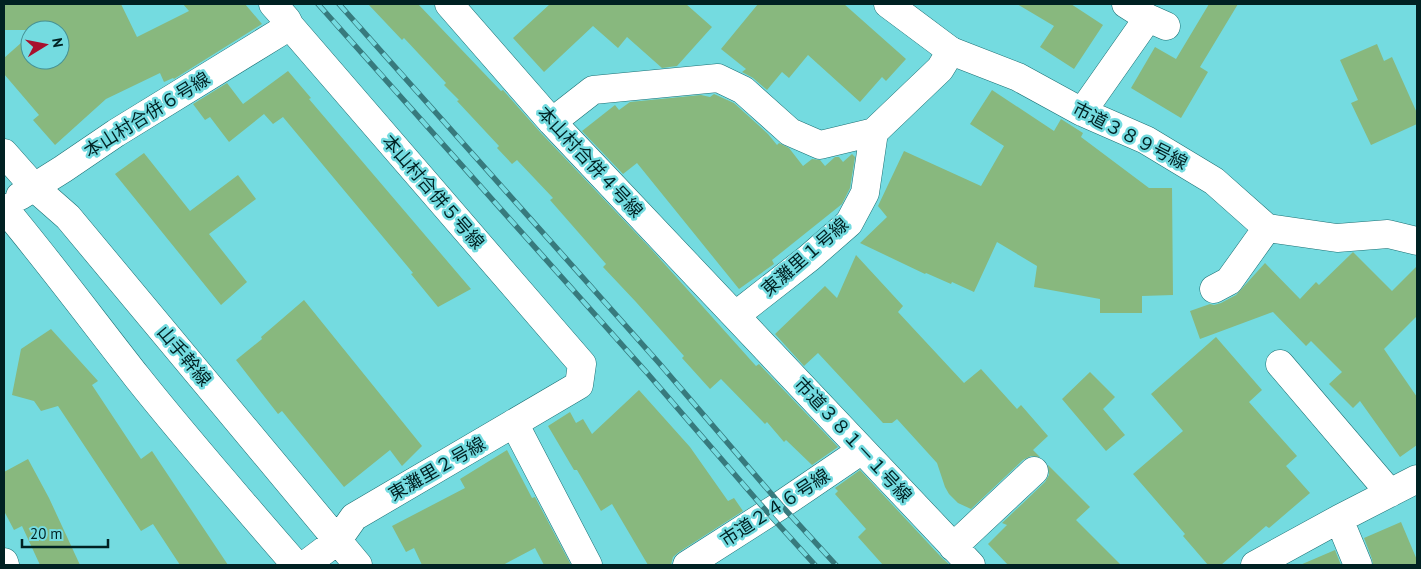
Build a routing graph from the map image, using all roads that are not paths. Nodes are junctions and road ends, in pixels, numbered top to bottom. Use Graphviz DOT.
graph roads {
  1 [pos="273,4"];
  2 [pos="449,4"];
  3 [pos="888,4"];
  4 [pos="1147,16"];
  5 [pos="290,26"];
  6 [pos="951,51"];
  7 [pos="1082,112"];
  8 [pos="552,122"];
  9 [pos="874,132"];
  10 [pos="4,153"];
  11 [pos="35,188"];
  12 [pos="4,207"];
  13 [pos="1267,228"];
  14 [pos="1417,241"];
  15 [pos="1214,289"];
  16 [pos="736,316"];
  17 [pos="1280,364"];
  18 [pos="579,385"];
  19 [pos="514,423"];
  20 [pos="862,450"];
  21 [pos="1034,471"];
  22 [pos="1417,480"];
  23 [pos="1390,493"];
  24 [pos="1339,519"];
  25 [pos="337,541"];
  26 [pos="962,556"];
  27 [pos="296,565"];
  28 [pos="305,565"];
  29 [pos="358,565"];
  30 [pos="588,565"];
  31 [pos="687,565"];
  32 [pos="1255,565"];
  33 [pos="1358,565"];
  1 -- 5 [label="street, 本山村合併５号線"];
  2 -- 8 [label="street, 本山村合併４号線"];
  3 -- 6 [label="street, 市道３８９号線"];
  4 -- 7 [label="street"];
  5 -- 11 [label="street, 本山村合併６号線"];
  5 -- 18 [label="street, 本山村合併５号線"];
  6 -- 7 [label="street, 市道３８９号線"];
  6 -- 9 [label="street"];
  7 -- 13 [label="street, 市道３８９号線"];
  8 -- 9 [label="street"];
  8 -- 16 [label="street, 本山村合併４号線"];
  9 -- 16 [label="street, 東灘里１号線"];
  10 -- 11 [label="street, 山手幹線"];
  11 -- 12 [label="street, 本山村合併６号線"];
  11 -- 25 [label="street, 山手幹線"];
  12 -- 27 [label="street"];
  13 -- 14 [label="street"];
  13 -- 15 [label="street"];
  16 -- 20 [label="street, 市道３８１－１号線"];
  17 -- 23 [label="street"];
  18 -- 19 [label="street, 東灘里２号線"];
  19 -- 25 [label="street, 東灘里２号線"];
  19 -- 30 [label="street"];
  20 -- 26 [label="street, 市道３８１－１号線"];
  20 -- 31 [label="street, 市道２４６号線"];
  21 -- 26 [label="street"];
  22 -- 23 [label="street"];
  23 -- 24 [label="street"];
  24 -- 32 [label="street"];
  24 -- 33 [label="street"];
  25 -- 28 [label="street, 東灘里２号線"];
  25 -- 29 [label="street, 山手幹線"];
}
